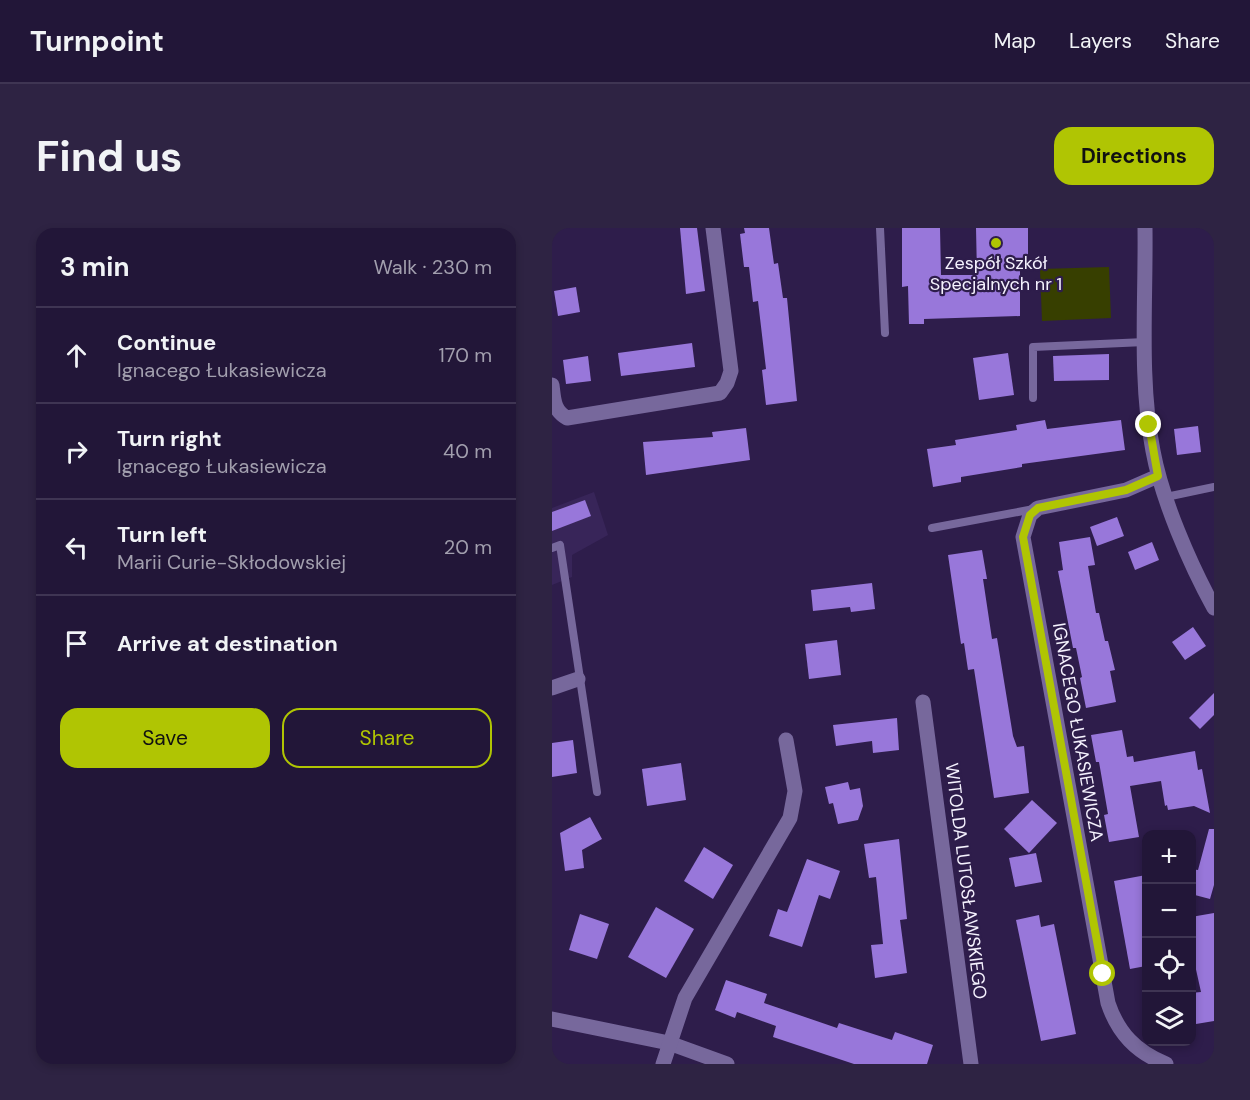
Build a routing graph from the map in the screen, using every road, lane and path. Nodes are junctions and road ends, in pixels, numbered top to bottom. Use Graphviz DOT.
graph roads {
  1 [pos="713,228"];
  2 [pos="880,228"];
  3 [pos="1145,228"];
  4 [pos="885,333"];
  5 [pos="1145,342"];
  6 [pos="552,385"];
  7 [pos="1033,398"];
  8 [pos="1158,476"];
  9 [pos="1214,487"];
  10 [pos="1166,497"];
  11 [pos="1038,508"];
  12 [pos="932,528"];
  13 [pos="552,548"];
  14 [pos="1214,608"];
  15 [pos="578,680"];
  16 [pos="552,688"];
  17 [pos="923,702"];
  18 [pos="786,740"];
  19 [pos="597,792"];
  20 [pos="552,1019"];
  21 [pos="669,1043"];
  22 [pos="663,1064"];
  23 [pos="727,1064"];
  24 [pos="971,1064"];
  25 [pos="1166,1064"];
  1 -- 6 [label="street"];
  2 -- 4 [label="lane"];
  3 -- 5 [label="street"];
  5 -- 7 [label="lane"];
  5 -- 8 [label="street"];
  8 -- 10 [label="street"];
  8 -- 11 [label="street"];
  9 -- 10 [label="lane"];
  10 -- 14 [label="street"];
  11 -- 12 [label="lane"];
  11 -- 25 [label="street, IGNACEGO ŁUKASIEWICZA"];
  13 -- 15 [label="lane"];
  15 -- 16 [label="street"];
  15 -- 19 [label="lane"];
  17 -- 24 [label="street, WITOLDA LUTOSŁAWSKIEGO"];
  18 -- 21 [label="street"];
  20 -- 21 [label="street"];
  21 -- 22 [label="street"];
  21 -- 23 [label="street"];
}
